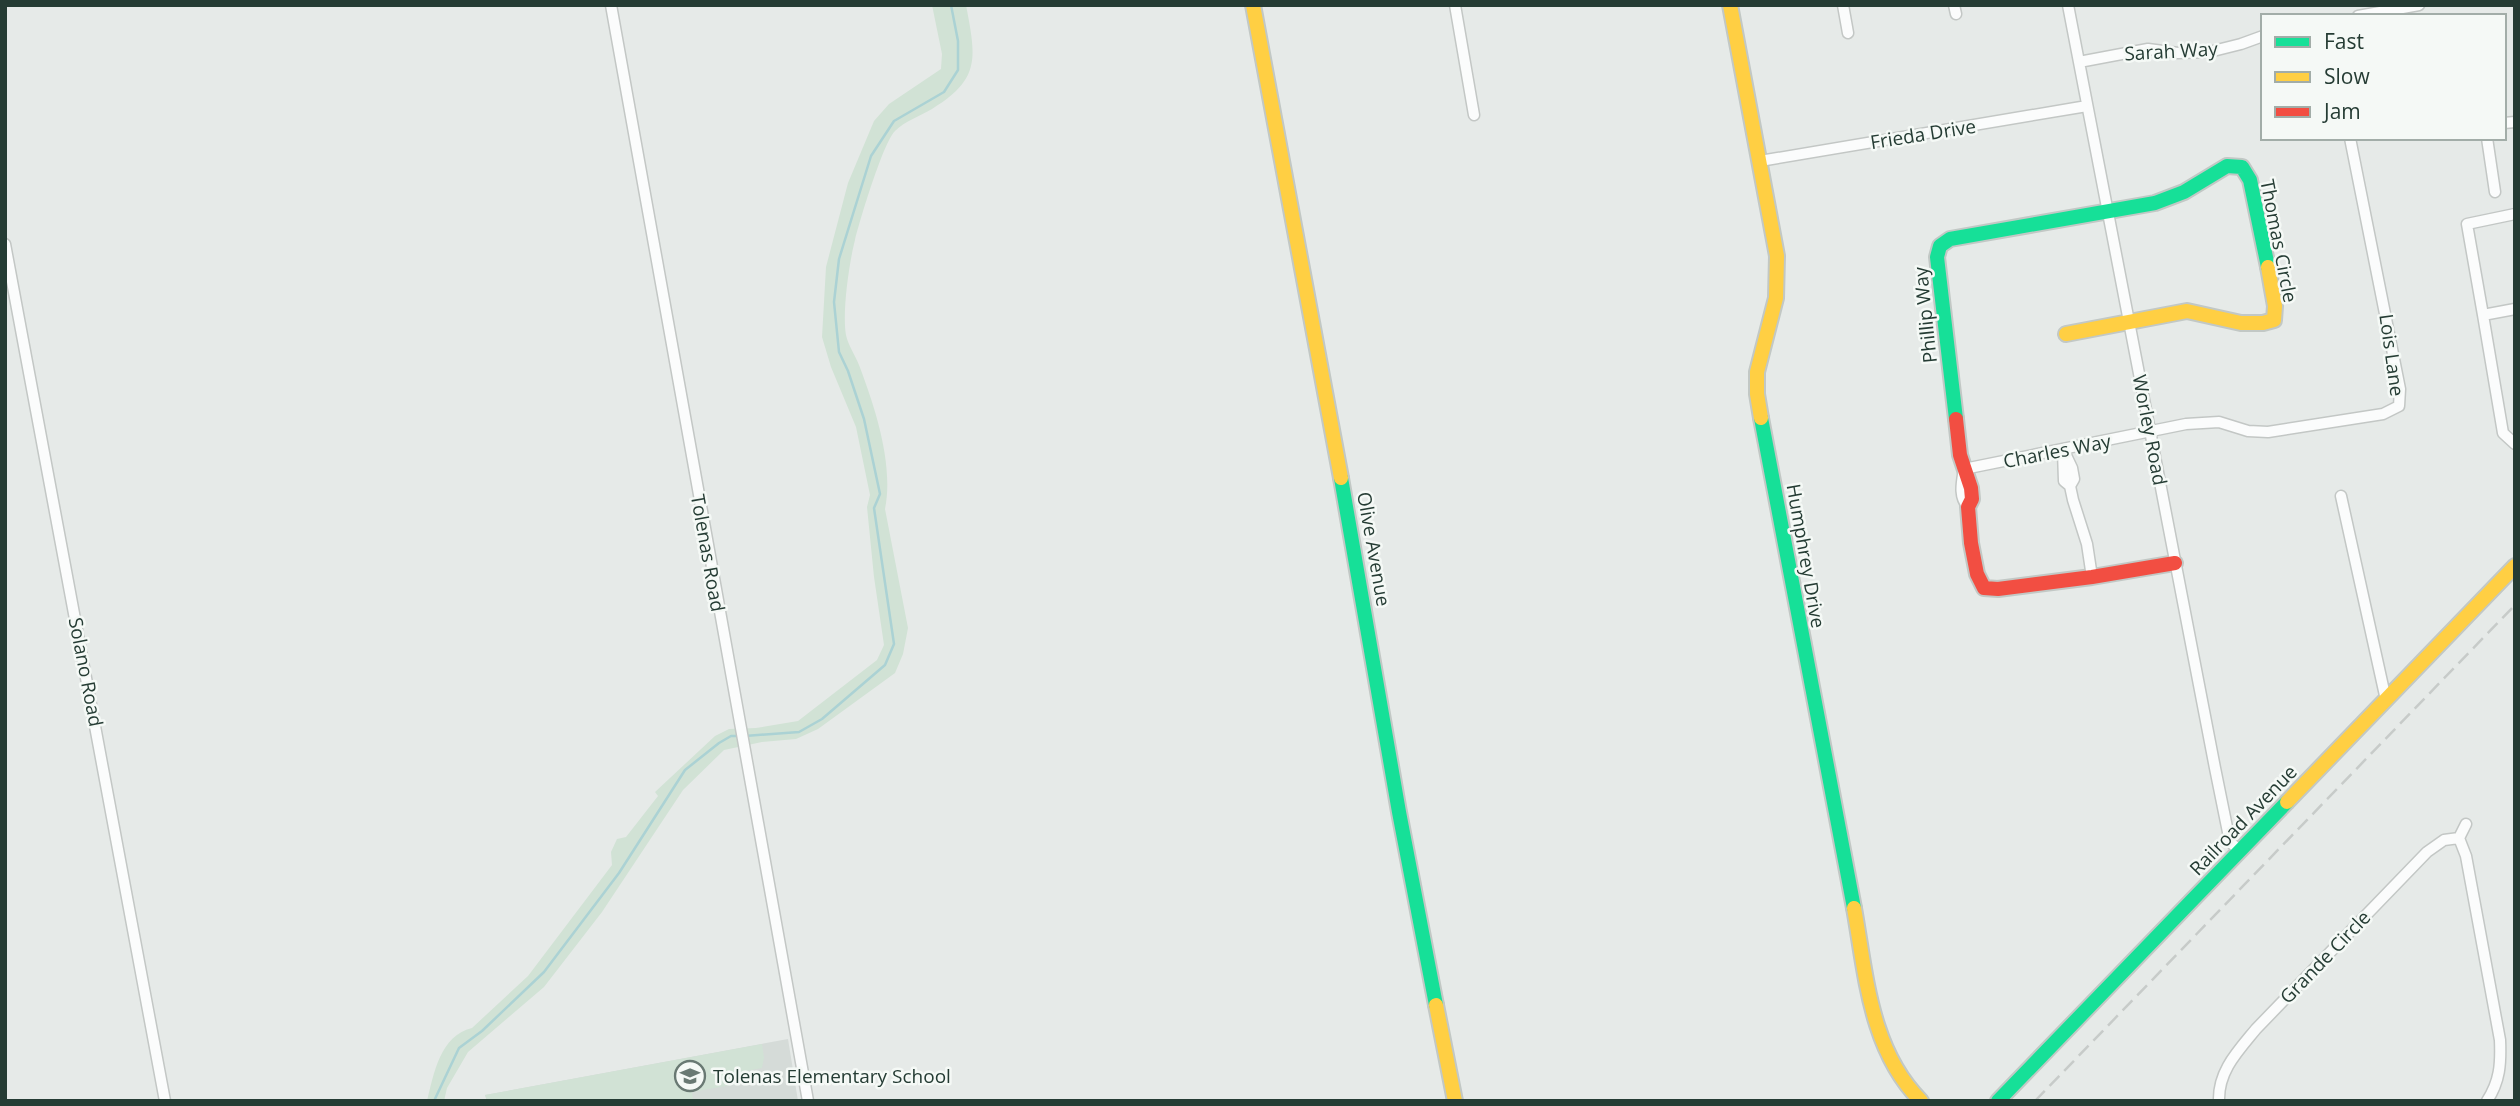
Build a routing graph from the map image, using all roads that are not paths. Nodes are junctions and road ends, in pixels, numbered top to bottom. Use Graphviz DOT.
graph roads {
  1 [pos="611,5"];
  2 [pos="1253,5"];
  3 [pos="1455,5"];
  4 [pos="1730,5"];
  5 [pos="1843,5"];
  6 [pos="2068,5"];
  7 [pos="2419,5"];
  8 [pos="2369,14"];
  9 [pos="1848,33"];
  10 [pos="2261,37"];
  11 [pos="2079,62"];
  12 [pos="2087,106"];
  13 [pos="1474,115"];
  14 [pos="2350,140"];
  15 [pos="2487,140"];
  16 [pos="1759,161"];
  17 [pos="2495,192"];
  18 [pos="2108,212"];
  19 [pos="2515,214"];
  20 [pos="5,244"];
  21 [pos="2515,309"];
  22 [pos="2483,315"];
  23 [pos="2129,322"];
  24 [pos="2066,334"];
  25 [pos="2151,433"];
  26 [pos="2515,444"];
  27 [pos="2063,449"];
  28 [pos="1964,469"];
  29 [pos="2341,496"];
  30 [pos="2175,563"];
  31 [pos="2515,566"];
  32 [pos="2092,577"];
  33 [pos="2386,700"];
  34 [pos="2466,824"];
  35 [pos="2459,838"];
  36 [pos="2239,850"];
  37 [pos="165,1101"];
  38 [pos="808,1101"];
  39 [pos="1455,1101"];
  40 [pos="1921,1101"];
  41 [pos="1998,1101"];
  42 [pos="2219,1101"];
  43 [pos="2487,1101"];
  1 -- 38 [label="street, Tolenas Road"];
  2 -- 39 [label="street, Olive Avenue"];
  3 -- 13 [label="street"];
  4 -- 16 [label="street, Humphrey Drive"];
  5 -- 9 [label="street"];
  6 -- 11 [label="street, Worley Road"];
  7 -- 8 [label="street"];
  10 -- 11 [label="street, Sarah Way"];
  11 -- 12 [label="street, Worley Road"];
  12 -- 16 [label="street, Frieda Drive"];
  12 -- 18 [label="street, Worley Road"];
  14 -- 25 [label="street, Lois Lane"];
  15 -- 17 [label="street"];
  16 -- 40 [label="street, Humphrey Drive"];
  18 -- 23 [label="street, Worley Road"];
  18 -- 23 [label="street, Thomas Circle"];
  18 -- 28 [label="street, Phillip Way"];
  19 -- 22 [label="street"];
  20 -- 37 [label="street, Solano Road"];
  21 -- 22 [label="street"];
  22 -- 26 [label="street"];
  23 -- 24 [label="street"];
  23 -- 25 [label="street, Worley Road"];
  25 -- 27 [label="street, Charles Way"];
  25 -- 30 [label="street, Worley Road"];
  27 -- 28 [label="street, Charles Way"];
  27 -- 32 [label="street"];
  28 -- 32 [label="street, Phillip Way"];
  29 -- 33 [label="street"];
  30 -- 32 [label="street, Phillip Way"];
  30 -- 36 [label="street, Worley Road"];
  31 -- 33 [label="street, Railroad Avenue"];
  33 -- 36 [label="street, Railroad Avenue"];
  34 -- 35 [label="street"];
  35 -- 42 [label="street, Grande Circle"];
  35 -- 43 [label="street"];
  36 -- 41 [label="street, Railroad Avenue"];
}
